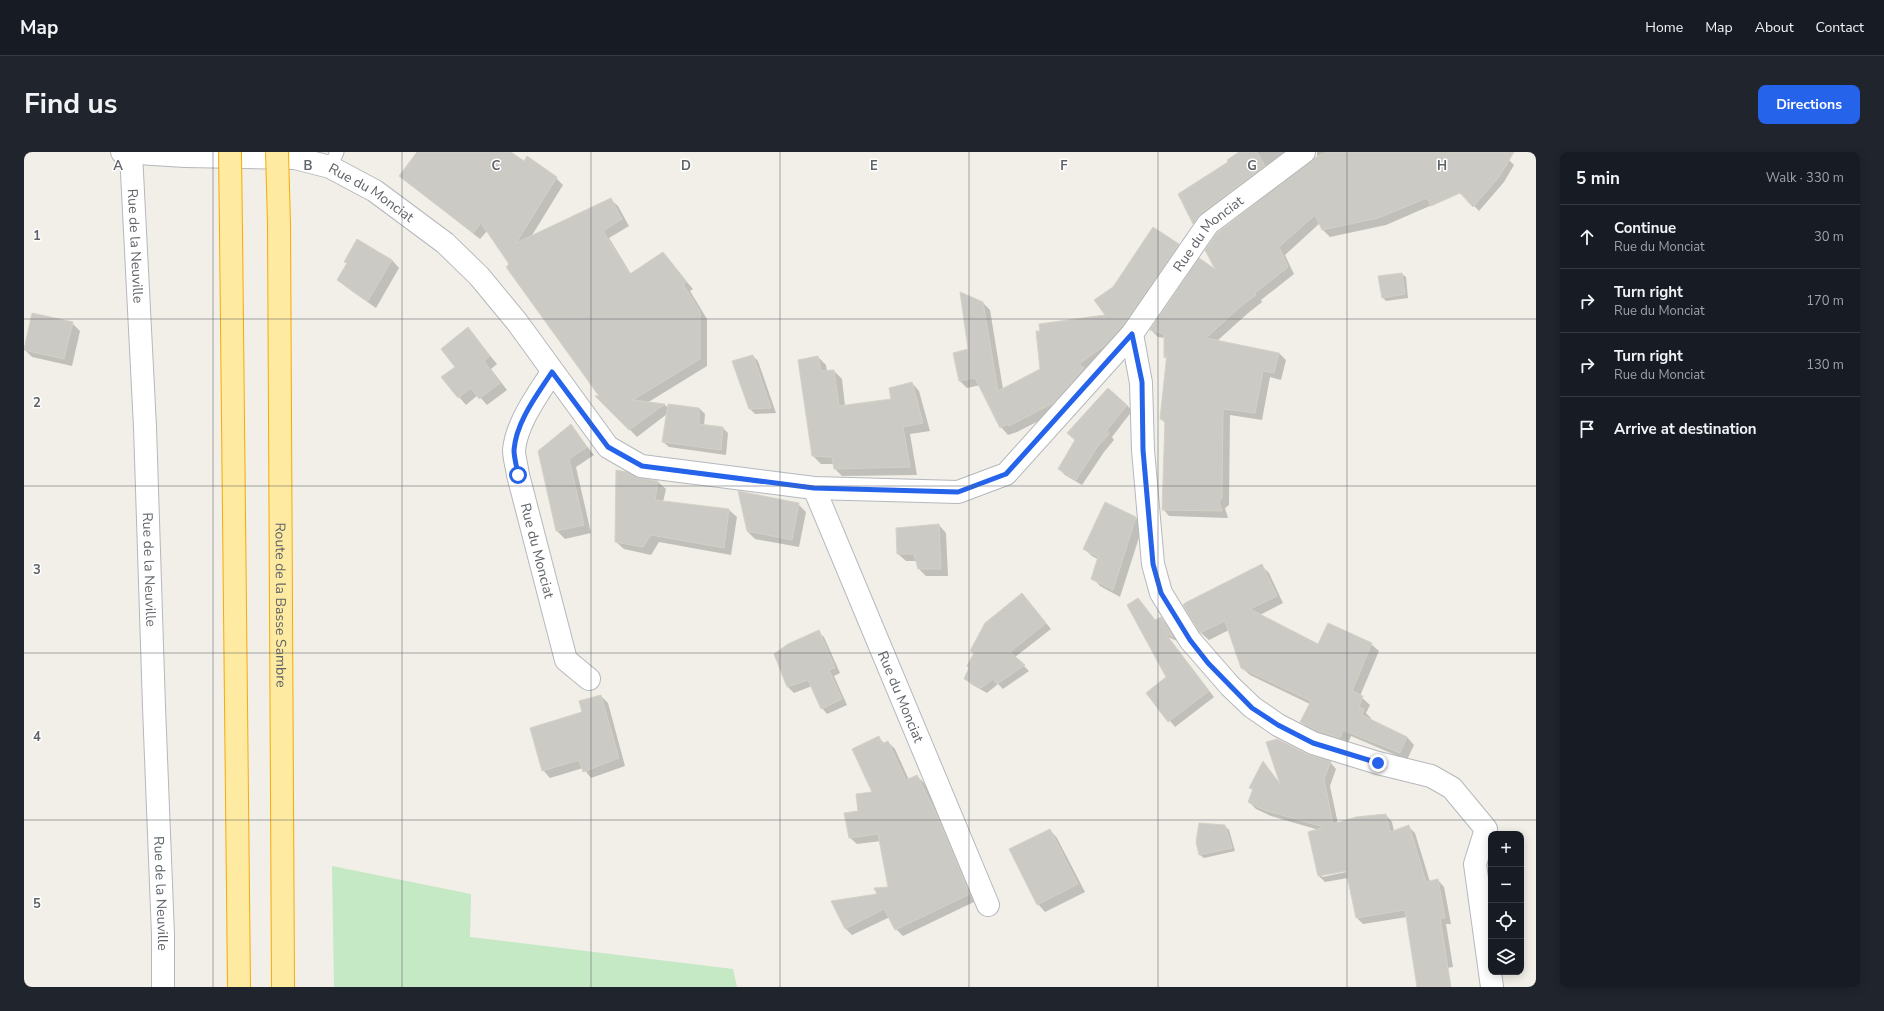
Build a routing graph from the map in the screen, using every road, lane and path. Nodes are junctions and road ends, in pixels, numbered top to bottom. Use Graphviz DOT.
graph roads {
  1 [pos="126,152"];
  2 [pos="230,152"];
  3 [pos="277,152"];
  4 [pos="1304,152"];
  5 [pos="333,159"];
  6 [pos="1132,334"];
  7 [pos="552,372"];
  8 [pos="814,488"];
  9 [pos="589,679"];
  10 [pos="988,905"];
  11 [pos="163,987"];
  12 [pos="239,987"];
  13 [pos="283,987"];
  14 [pos="1492,987"];
  1 -- 5 [label="street, Rue du Monciat"];
  1 -- 11 [label="street, Rue de la Neuville"];
  2 -- 12 [label="highway, bridge"];
  3 -- 13 [label="highway, Route de la Basse Sambre, bridge"];
  4 -- 6 [label="street, Rue du Monciat"];
  5 -- 7 [label="street, Rue du Monciat"];
  6 -- 8 [label="street, Rue du Monciat"];
  6 -- 14 [label="street"];
  7 -- 8 [label="street, Rue du Monciat"];
  7 -- 9 [label="street, Rue du Monciat"];
  8 -- 10 [label="street, Rue du Monciat"];
}
